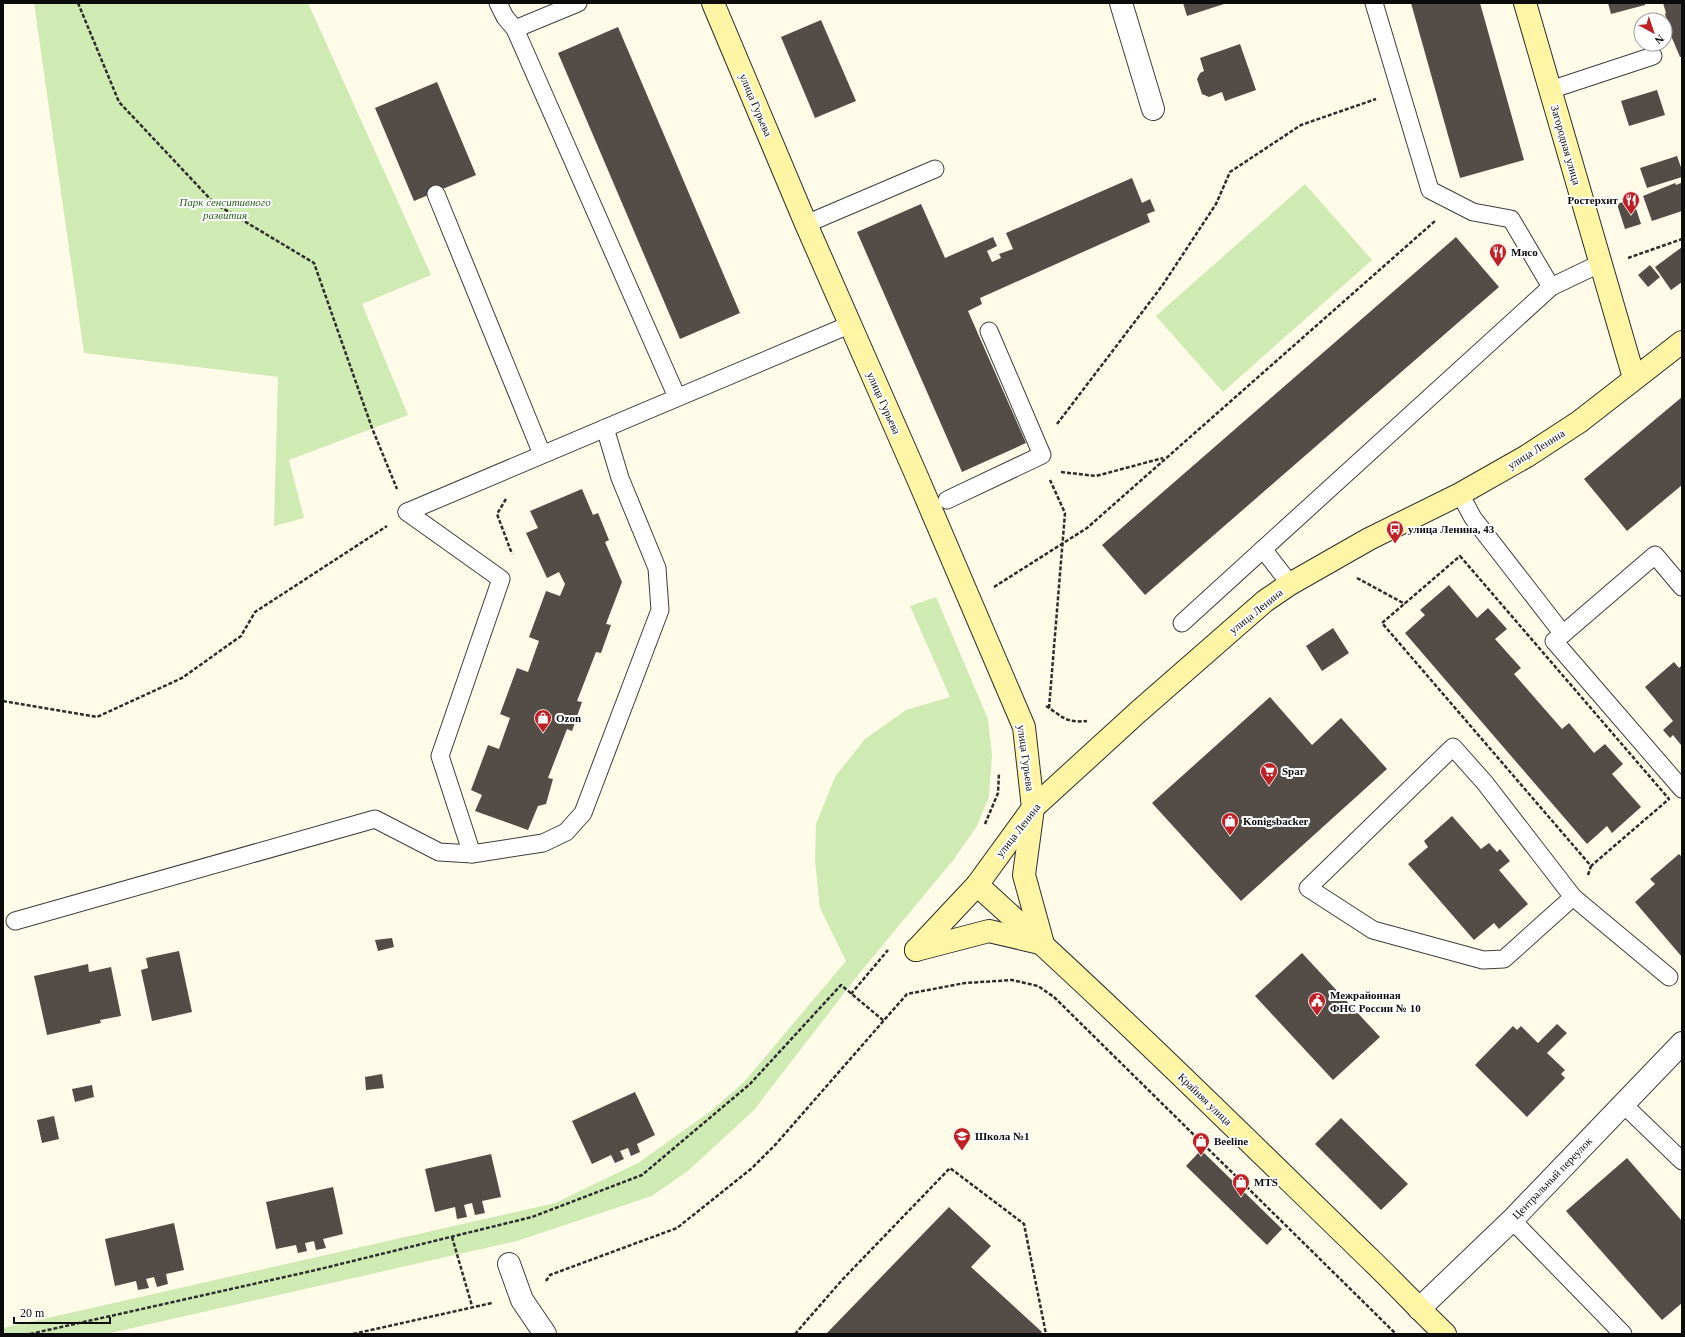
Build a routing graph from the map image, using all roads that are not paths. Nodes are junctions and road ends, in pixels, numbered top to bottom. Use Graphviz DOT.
graph roads {
  1 [pos="498,3"];
  2 [pos="578,3"];
  3 [pos="713,3"];
  4 [pos="1121,3"];
  5 [pos="1374,3"];
  6 [pos="1525,3"];
  7 [pos="515,29"];
  8 [pos="1653,56"];
  9 [pos="1550,90"];
  10 [pos="1153,110"];
  11 [pos="935,169"];
  12 [pos="436,194"];
  13 [pos="806,224"];
  14 [pos="1601,263"];
  15 [pos="1551,287"];
  16 [pos="849,325"];
  17 [pos="990,331"];
  18 [pos="1682,342"];
  19 [pos="1634,378"];
  20 [pos="677,397"];
  21 [pos="605,428"];
  22 [pos="542,454"];
  23 [pos="1460,494"];
  24 [pos="947,500"];
  25 [pos="1263,549"];
  26 [pos="1290,584"];
  27 [pos="1682,587"];
  28 [pos="1182,623"];
  29 [pos="1563,634"];
  30 [pos="1682,789"];
  31 [pos="1033,808"];
  32 [pos="472,854"];
  33 [pos="977,886"];
  34 [pos="1573,897"];
  35 [pos="15,921"];
  36 [pos="1043,944"];
  37 [pos="1669,977"];
  38 [pos="1682,1042"];
  39 [pos="1623,1104"];
  40 [pos="1682,1161"];
  41 [pos="1512,1220"];
  42 [pos="509,1264"];
  43 [pos="1419,1309"];
  44 [pos="545,1334"];
  45 [pos="1445,1334"];
  46 [pos="1623,1334"];
  1 -- 7 [label="lane"];
  2 -- 7 [label="lane"];
  3 -- 13 [label="main road, улица Гурьева"];
  4 -- 10 [label="street"];
  5 -- 15 [label="lane"];
  6 -- 9 [label="main road, Загородная улица"];
  7 -- 20 [label="lane"];
  8 -- 9 [label="lane"];
  9 -- 14 [label="main road, Загородная улица"];
  11 -- 13 [label="lane"];
  12 -- 22 [label="lane"];
  13 -- 16 [label="main road, улица Гурьева"];
  14 -- 15 [label="lane"];
  14 -- 19 [label="main road, Загородная улица"];
  15 -- 25 [label="lane"];
  16 -- 20 [label="lane"];
  16 -- 31 [label="main road, улица Гурьева"];
  17 -- 24 [label="lane"];
  18 -- 19 [label="main road, улица Ленина"];
  19 -- 23 [label="main road, улица Ленина"];
  20 -- 21 [label="lane"];
  21 -- 22 [label="lane"];
  21 -- 32 [label="lane"];
  22 -- 32 [label="lane"];
  23 -- 26 [label="main road, улица Ленина"];
  23 -- 29 [label="lane"];
  25 -- 26 [label="lane"];
  25 -- 28 [label="lane"];
  26 -- 31 [label="main road, улица Ленина"];
  27 -- 29 [label="lane"];
  29 -- 30 [label="lane"];
  31 -- 33 [label="main road, улица Ленина"];
  31 -- 36 [label="main road, улица Гурьева"];
  32 -- 35 [label="lane"];
  33 -- 36 [label="main road, Крайняя улица"];
  33 -- 36 [label="main road, улица Ленина"];
  34 -- 34 [label="lane"];
  34 -- 37 [label="lane"];
  36 -- 43 [label="main road, Крайняя улица"];
  38 -- 39 [label="street, Центральный переулок"];
  39 -- 40 [label="lane"];
  39 -- 41 [label="street, Центральный переулок"];
  41 -- 43 [label="street, Центральный переулок"];
  41 -- 46 [label="lane"];
  42 -- 44 [label="street"];
  43 -- 45 [label="main road, Крайняя улица"];
}
